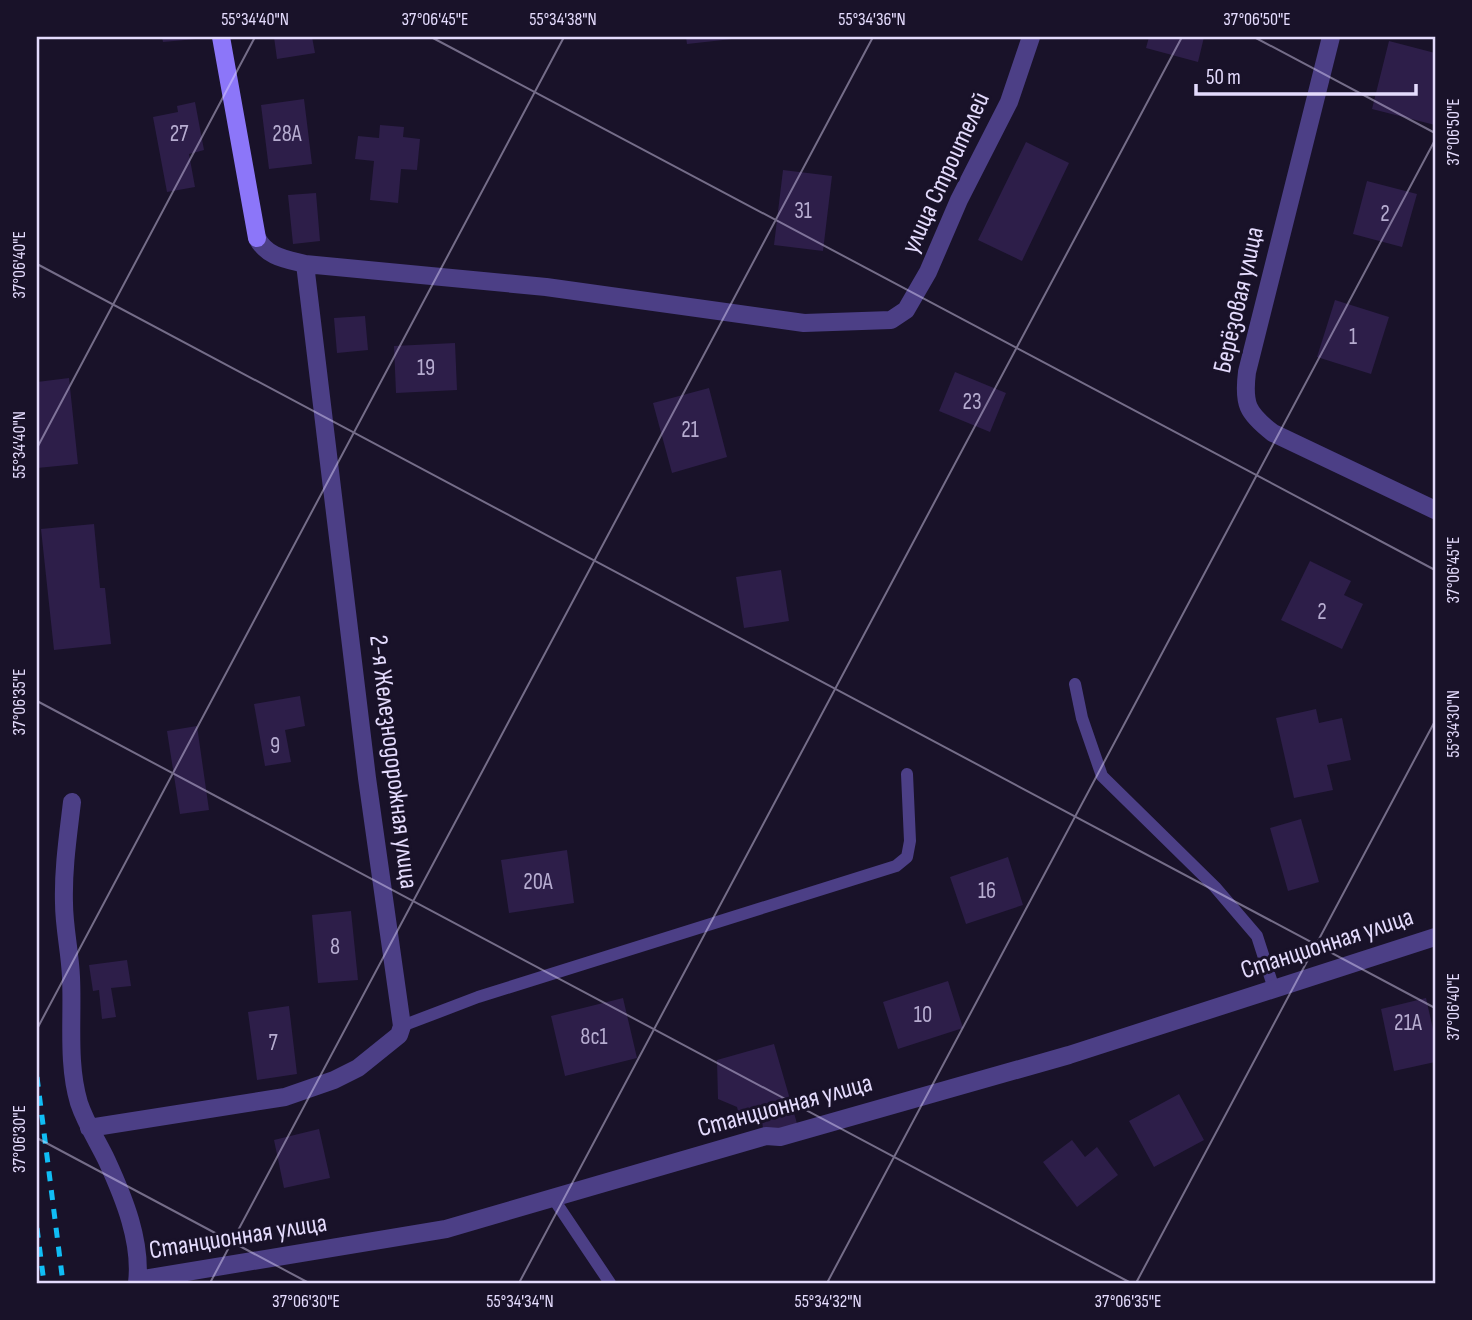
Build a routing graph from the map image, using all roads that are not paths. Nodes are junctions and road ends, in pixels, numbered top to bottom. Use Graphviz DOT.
graph roads {
  1 [pos="221,37"];
  2 [pos="1031,37"];
  3 [pos="1331,37"];
  4 [pos="305,264"];
  5 [pos="1435,510"];
  6 [pos="1075,684"];
  7 [pos="907,774"];
  8 [pos="72,802"];
  9 [pos="1435,937"];
  10 [pos="1274,989"];
  11 [pos="402,1026"];
  12 [pos="89,1128"];
  13 [pos="553,1198"];
  14 [pos="138,1282"];
  15 [pos="610,1283"];
  1 -- 4 [label="street"];
  2 -- 4 [label="street, улица Строителей"];
  3 -- 5 [label="street, Берёзовая улица"];
  4 -- 11 [label="street, 2-я Железнодорожная улица"];
  6 -- 10 [label="lane"];
  7 -- 11 [label="lane"];
  8 -- 12 [label="street"];
  9 -- 10 [label="street, Станционная улица"];
  10 -- 13 [label="street, Станционная улица"];
  11 -- 12 [label="street"];
  12 -- 14 [label="street"];
  13 -- 14 [label="street, Станционная улица"];
  13 -- 15 [label="lane"];
}
